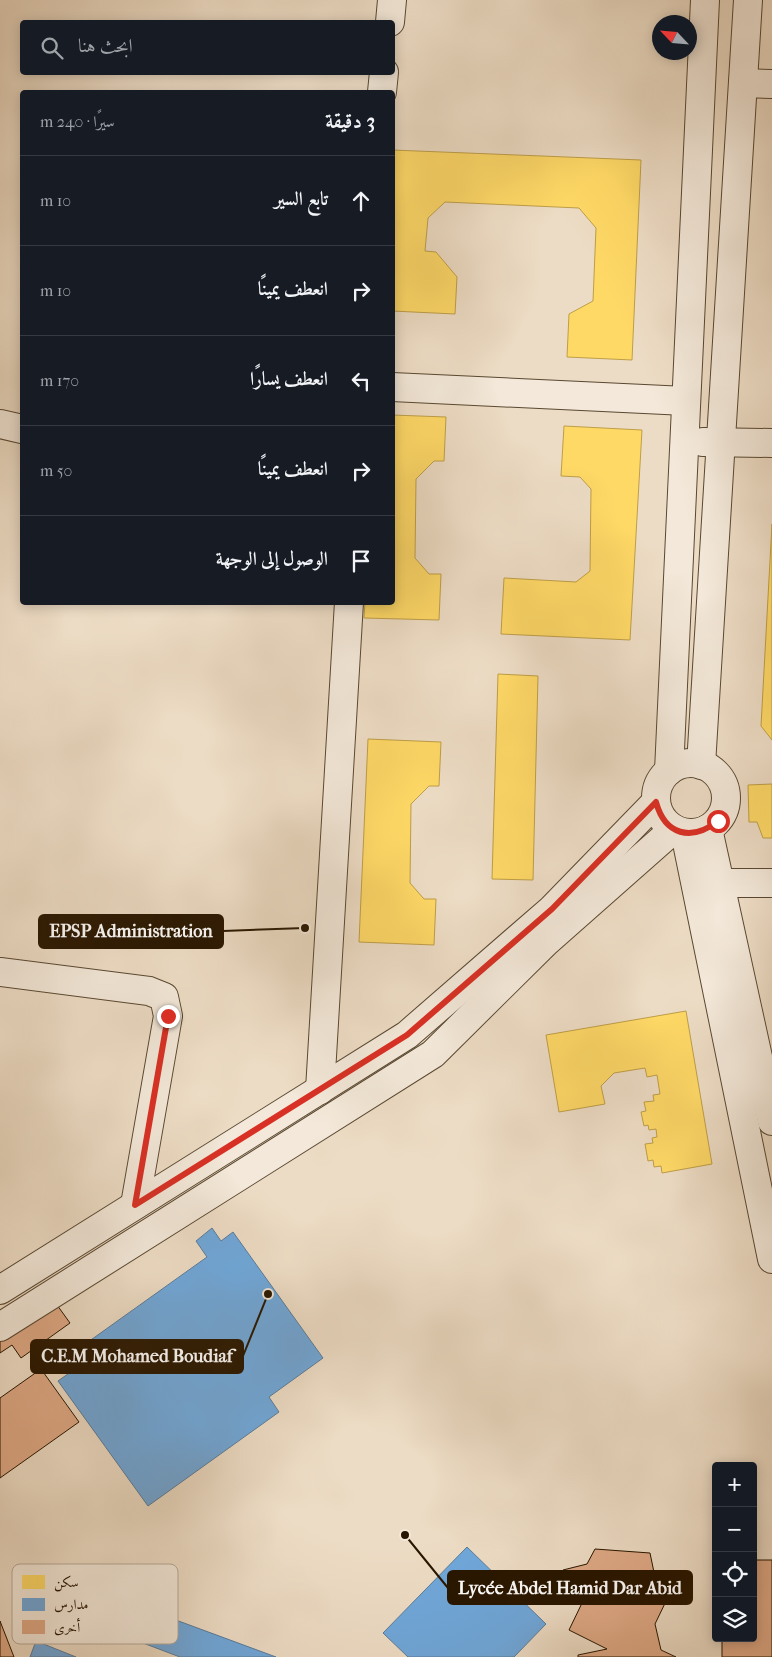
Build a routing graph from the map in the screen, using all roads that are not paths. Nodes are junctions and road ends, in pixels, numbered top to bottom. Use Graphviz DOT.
graph roads {
  1 [pos="392,0"];
  2 [pos="705,0"];
  3 [pos="748,0"];
  4 [pos="390,20"];
  5 [pos="384,75"];
  6 [pos="743,83"];
  7 [pos="772,84"];
  8 [pos="382,90"];
  9 [pos="395,387"];
  10 [pos="686,401"];
  11 [pos="0,424"];
  12 [pos="20,429"];
  13 [pos="684,442"];
  14 [pos="721,442"];
  15 [pos="772,444"];
  16 [pos="349,605"];
  17 [pos="701,765"];
  18 [pos="669,771"];
  19 [pos="656,802"];
  20 [pos="689,830"];
  21 [pos="708,883"];
  22 [pos="772,883"];
  23 [pos="0,972"];
  24 [pos="320,1090"];
  25 [pos="772,1121"];
  26 [pos="135,1205"];
  27 [pos="772,1259"];
  28 [pos="0,1290"];
  29 [pos="0,1327"];
  1 -- 4 [label="street"];
  2 -- 10 [label="street"];
  3 -- 6 [label="street"];
  5 -- 8 [label="street"];
  6 -- 7 [label="street"];
  6 -- 14 [label="street"];
  9 -- 10 [label="street"];
  10 -- 13 [label="street"];
  11 -- 12 [label="street"];
  13 -- 14 [label="street"];
  13 -- 18 [label="street"];
  14 -- 15 [label="street"];
  14 -- 17 [label="street"];
  16 -- 24 [label="street"];
  17 -- 18 [label="street"];
  17 -- 20 [label="street"];
  18 -- 19 [label="street"];
  19 -- 20 [label="street"];
  19 -- 24 [label="street"];
  20 -- 21 [label="street"];
  20 -- 29 [label="street"];
  21 -- 22 [label="street"];
  21 -- 25 [label="street"];
  21 -- 27 [label="street"];
  23 -- 26 [label="street"];
  24 -- 26 [label="street"];
  26 -- 28 [label="street"];
}
